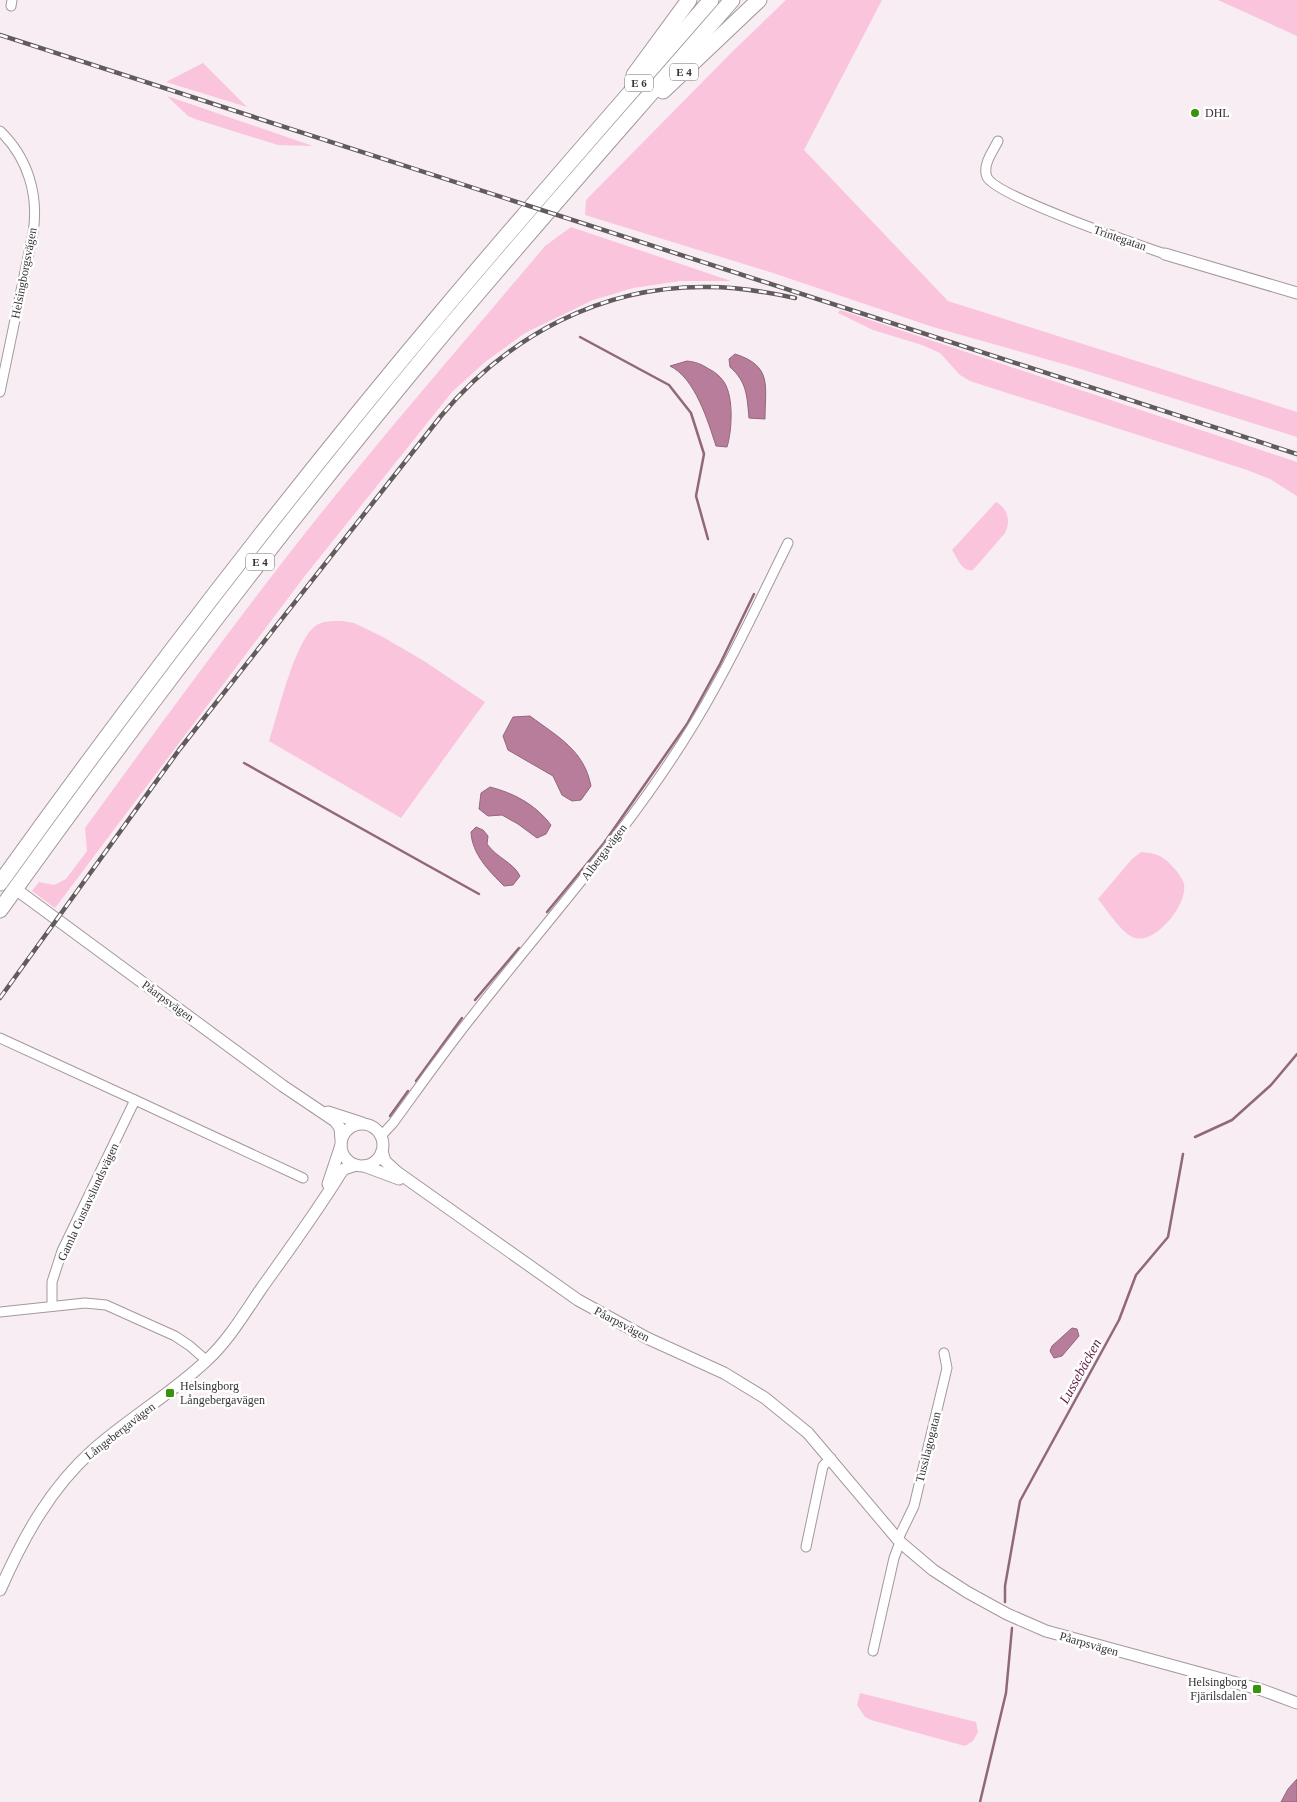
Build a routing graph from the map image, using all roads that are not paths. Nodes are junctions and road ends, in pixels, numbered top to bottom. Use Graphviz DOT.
graph roads {
  1 [pos="689,0"];
  2 [pos="711,0"];
  3 [pos="732,0"];
  4 [pos="759,0"];
  5 [pos="0,131"];
  6 [pos="998,141"];
  7 [pos="607,143"];
  8 [pos="567,166"];
  9 [pos="1165,254"];
  10 [pos="1297,294"];
  11 [pos="0,392"];
  12 [pos="788,543"];
  13 [pos="0,883"];
  14 [pos="21,893"];
  15 [pos="0,910"];
  16 [pos="0,1038"];
  17 [pos="136,1100"];
  18 [pos="317,1108"];
  19 [pos="364,1124"];
  20 [pos="381,1136"];
  21 [pos="341,1143"];
  22 [pos="382,1151"];
  23 [pos="360,1165"];
  24 [pos="302,1178"];
  25 [pos="415,1185"];
  26 [pos="320,1204"];
  27 [pos="52,1306"];
  28 [pos="0,1312"];
  29 [pos="944,1353"];
  30 [pos="207,1361"];
  31 [pos="831,1458"];
  32 [pos="899,1540"];
  33 [pos="806,1547"];
  34 [pos="0,1590"];
  35 [pos="872,1651"];
  36 [pos="1297,1703"];
  1 -- 8 [label="highway, E 4"];
  2 -- 8 [label="highway, E 6"];
  3 -- 7 [label="highway, E 6"];
  4 -- 7 [label="highway, E 4"];
  5 -- 11 [label="street, Helsingborgsvägen"];
  6 -- 9 [label="street, Trintegatan"];
  7 -- 15 [label="highway, E 4"];
  8 -- 13 [label="highway, E 4"];
  9 -- 10 [label="street, Trintegatan"];
  12 -- 20 [label="street, Albergavägen"];
  14 -- 18 [label="street, Påarpsvägen"];
  16 -- 17 [label="street"];
  17 -- 24 [label="street"];
  17 -- 27 [label="street, Gamla Gustavslundsvägen"];
  18 -- 19 [label="street, Påarpsvägen"];
  18 -- 21 [label="street, Påarpsvägen"];
  19 -- 20 [label="street"];
  19 -- 21 [label="street"];
  20 -- 22 [label="street"];
  21 -- 23 [label="street"];
  21 -- 26 [label="street, Långebergavägen"];
  22 -- 23 [label="street"];
  22 -- 25 [label="street, Påarpsvägen"];
  23 -- 25 [label="street, Påarpsvägen"];
  23 -- 26 [label="street, Långebergavägen"];
  25 -- 31 [label="street, Påarpsvägen"];
  26 -- 30 [label="street, Långebergavägen"];
  27 -- 28 [label="street"];
  27 -- 30 [label="street"];
  29 -- 32 [label="street, Tussilagogatan"];
  30 -- 34 [label="street, Långebergavägen"];
  31 -- 32 [label="street, Påarpsvägen"];
  31 -- 33 [label="street"];
  32 -- 35 [label="street"];
  32 -- 36 [label="street, Påarpsvägen"];
}
